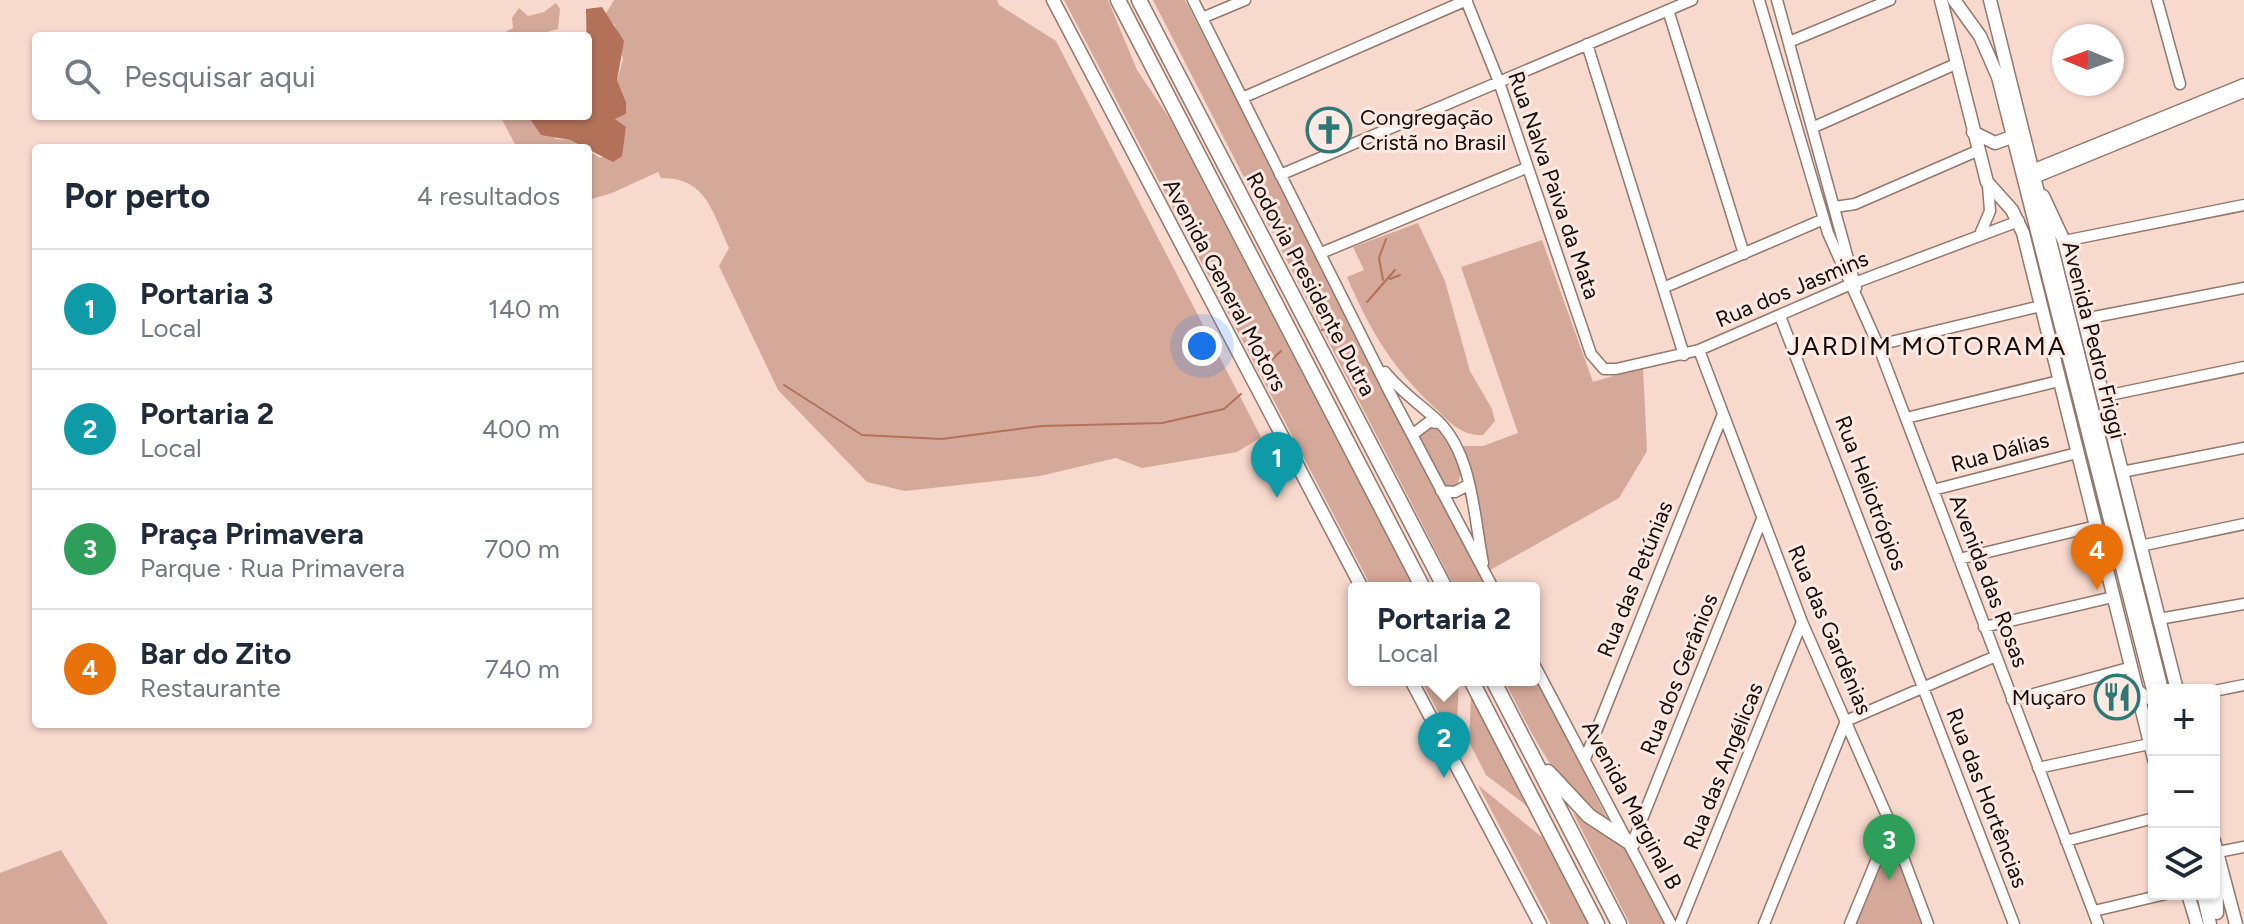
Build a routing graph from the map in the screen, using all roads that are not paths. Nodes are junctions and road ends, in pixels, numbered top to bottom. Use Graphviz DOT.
graph roads {
  1 [pos="1053,0"];
  2 [pos="1118,0"];
  3 [pos="1139,0"];
  4 [pos="1193,0"];
  5 [pos="1245,0"];
  6 [pos="1466,0"];
  7 [pos="1692,0"];
  8 [pos="1759,0"];
  9 [pos="1777,0"];
  10 [pos="1890,0"];
  11 [pos="1941,0"];
  12 [pos="1954,0"];
  13 [pos="1990,0"];
  14 [pos="2157,0"];
  15 [pos="1668,10"];
  16 [pos="1202,18"];
  17 [pos="1789,42"];
  18 [pos="1587,44"];
  19 [pos="1958,63"];
  20 [pos="1499,82"];
  21 [pos="2180,84"];
  22 [pos="2244,84"];
  23 [pos="2244,92"];
  24 [pos="1242,98"];
  25 [pos="1814,127"];
  26 [pos="1973,132"];
  27 [pos="2017,134"];
  28 [pos="1977,151"];
  29 [pos="1526,168"];
  30 [pos="1280,175"];
  31 [pos="2033,177"];
  32 [pos="1987,182"];
  33 [pos="2244,205"];
  34 [pos="1835,207"];
  35 [pos="1824,219"];
  36 [pos="2019,221"];
  37 [pos="1842,229"];
  38 [pos="1981,232"];
  39 [pos="1828,233"];
  40 [pos="2064,241"];
  41 [pos="1321,253"];
  42 [pos="1744,254"];
  43 [pos="1853,284"];
  44 [pos="1663,288"];
  45 [pos="2244,288"];
  46 [pos="2041,306"];
  47 [pos="1780,316"];
  48 [pos="2084,319"];
  49 [pos="1878,345"];
  50 [pos="1699,350"];
  51 [pos="1684,355"];
  52 [pos="1373,357"];
  53 [pos="2244,367"];
  54 [pos="1616,369"];
  55 [pos="2059,381"];
  56 [pos="2078,398"];
  57 [pos="2106,402"];
  58 [pos="1723,414"];
  59 [pos="1906,418"];
  60 [pos="1439,423"];
  61 [pos="1412,435"];
  62 [pos="2244,448"];
  63 [pos="2077,453"];
  64 [pos="2106,471"];
  65 [pos="2122,472"];
  66 [pos="1468,485"];
  67 [pos="1933,490"];
  68 [pos="1441,491"];
  69 [pos="2089,498"];
  70 [pos="1762,519"];
  71 [pos="2244,524"];
  72 [pos="2096,526"];
  73 [pos="2140,546"];
  74 [pos="1959,559"];
  75 [pos="1485,573"];
  76 [pos="1359,582"];
  77 [pos="1420,582"];
  78 [pos="1442,582"];
  79 [pos="1490,582"];
  80 [pos="2113,597"];
  81 [pos="2244,604"];
  82 [pos="2159,619"];
  83 [pos="1802,622"];
  84 [pos="1984,627"];
  85 [pos="1996,656"];
  86 [pos="2132,667"];
  87 [pos="1540,675"];
  88 [pos="2151,684"];
  89 [pos="2160,684"];
  90 [pos="2175,684"];
  91 [pos="2244,685"];
  92 [pos="1414,686"];
  93 [pos="1474,686"];
  94 [pos="1496,686"];
  95 [pos="1923,686"];
  96 [pos="2138,690"];
  97 [pos="2220,690"];
  98 [pos="2148,698"];
  99 [pos="2012,700"];
  100 [pos="1846,721"];
  101 [pos="2148,728"];
  102 [pos="2148,744"];
  103 [pos="1531,752"];
  104 [pos="1585,759"];
  105 [pos="2038,768"];
  106 [pos="2148,820"];
  107 [pos="1891,825"];
  108 [pos="2066,841"];
  109 [pos="1632,844"];
  110 [pos="2220,846"];
  111 [pos="2244,847"];
  112 [pos="2220,865"];
  113 [pos="2148,898"];
  114 [pos="2190,900"];
  115 [pos="2206,900"];
  116 [pos="2213,900"];
  117 [pos="2094,911"];
  118 [pos="2215,920"];
  119 [pos="1540,924"];
  120 [pos="1597,924"];
  121 [pos="1619,924"];
  122 [pos="1671,924"];
  123 [pos="1680,924"];
  124 [pos="1764,924"];
  125 [pos="1850,924"];
  126 [pos="1928,924"];
  127 [pos="2014,924"];
  128 [pos="2098,924"];
  129 [pos="2197,924"];
  130 [pos="2236,924"];
  1 -- 76 [label="main road, Avenida General Motors"];
  2 -- 77 [label="highway, Rodovia Presidente Dutra"];
  3 -- 78 [label="highway, Rodovia Presidente Dutra"];
  4 -- 16 [label="street"];
  5 -- 16 [label="street"];
  6 -- 20 [label="street, Rua Nalva Paiva da Mata"];
  6 -- 24 [label="street"];
  7 -- 15 [label="street"];
  8 -- 35 [label="street"];
  9 -- 17 [label="street"];
  10 -- 17 [label="street"];
  11 -- 19 [label="main road"];
  12 -- 27 [label="main road"];
  13 -- 27 [label="main road, Avenida Pedro Friggi"];
  14 -- 21 [label="street"];
  15 -- 18 [label="street"];
  15 -- 42 [label="street"];
  16 -- 24 [label="street"];
  17 -- 25 [label="street"];
  18 -- 20 [label="street"];
  18 -- 44 [label="street"];
  19 -- 25 [label="street"];
  19 -- 26 [label="main road"];
  20 -- 29 [label="street, Rua Nalva Paiva da Mata"];
  20 -- 30 [label="street"];
  22 -- 31 [label="street"];
  23 -- 31 [label="street"];
  24 -- 30 [label="street"];
  25 -- 34 [label="street"];
  26 -- 27 [label="main road"];
  26 -- 28 [label="main road"];
  27 -- 31 [label="main road, Avenida Pedro Friggi"];
  27 -- 56 [label="main road, Avenida Pedro Friggi"];
  28 -- 32 [label="main road"];
  28 -- 34 [label="street"];
  29 -- 41 [label="street"];
  29 -- 54 [label="street, Rua Nalva Paiva da Mata"];
  30 -- 41 [label="street"];
  31 -- 40 [label="main road"];
  31 -- 64 [label="main road, Avenida Pedro Friggi"];
  32 -- 36 [label="main road"];
  32 -- 38 [label="street"];
  33 -- 40 [label="street"];
  34 -- 37 [label="street"];
  35 -- 39 [label="street"];
  35 -- 42 [label="street"];
  36 -- 38 [label="street, Rua dos Jasmins"];
  36 -- 46 [label="main road"];
  37 -- 39 [label="street"];
  37 -- 43 [label="street"];
  38 -- 43 [label="street, Rua dos Jasmins"];
  39 -- 43 [label="street"];
  40 -- 48 [label="main road"];
  41 -- 52 [label="street"];
  42 -- 44 [label="street"];
  43 -- 47 [label="street, Rua dos Jasmins"];
  43 -- 49 [label="street, Avenida das Rosas"];
  44 -- 51 [label="street"];
  45 -- 48 [label="street"];
  46 -- 49 [label="street"];
  46 -- 55 [label="main road"];
  47 -- 50 [label="street, Rua dos Jasmins"];
  47 -- 95 [label="street, Rua Heliotrópios"];
  48 -- 57 [label="main road"];
  49 -- 59 [label="street, Avenida das Rosas"];
  50 -- 51 [label="street, Rua dos Jasmins"];
  50 -- 58 [label="street, Rua das Gardênias"];
  51 -- 54 [label="street, Rua dos Jasmins"];
  52 -- 60 [label="street"];
  52 -- 61 [label="street"];
  53 -- 57 [label="street"];
  55 -- 59 [label="street"];
  55 -- 63 [label="main road"];
  56 -- 69 [label="main road"];
  56 -- 88 [label="main road, Avenida Pedro Friggi"];
  57 -- 64 [label="main road"];
  57 -- 65 [label="main road"];
  58 -- 70 [label="street, Rua das Gardênias"];
  58 -- 104 [label="street, Rua das Petúnias"];
  59 -- 67 [label="street, Avenida das Rosas"];
  60 -- 61 [label="street"];
  60 -- 66 [label="street"];
  61 -- 68 [label="street"];
  62 -- 65 [label="street"];
  63 -- 67 [label="street, Rua Dálias"];
  63 -- 69 [label="main road"];
  64 -- 89 [label="main road, Avenida Pedro Friggi"];
  65 -- 73 [label="main road"];
  66 -- 68 [label="street"];
  66 -- 75 [label="street"];
  67 -- 74 [label="street, Avenida das Rosas"];
  68 -- 75 [label="street"];
  69 -- 72 [label="main road"];
  70 -- 83 [label="street, Rua das Gardênias"];
  70 -- 109 [label="street, Rua dos Gerânios"];
  71 -- 73 [label="street"];
  72 -- 74 [label="street"];
  72 -- 80 [label="main road"];
  73 -- 82 [label="main road"];
  74 -- 84 [label="street, Avenida das Rosas"];
  75 -- 79 [label="street"];
  80 -- 84 [label="street"];
  80 -- 86 [label="main road"];
  81 -- 82 [label="street"];
  82 -- 90 [label="main road"];
  83 -- 100 [label="street, Rua das Gardênias"];
  83 -- 123 [label="street, Rua das Angélicas"];
  84 -- 85 [label="street, Avenida das Rosas"];
  85 -- 95 [label="street"];
  85 -- 99 [label="street, Avenida das Rosas"];
  86 -- 96 [label="main road"];
  86 -- 99 [label="street"];
  87 -- 104 [label="street, Avenida Marginal B"];
  91 -- 97 [label="street"];
  92 -- 119 [label="main road"];
  93 -- 120 [label="highway"];
  94 -- 103 [label="highway"];
  95 -- 100 [label="street"];
  95 -- 127 [label="street, Rua das Hortências"];
  96 -- 98 [label="street"];
  96 -- 101 [label="main road"];
  99 -- 105 [label="street, Avenida das Rosas"];
  100 -- 107 [label="street, Rua das Gardênias"];
  100 -- 124 [label="street"];
  102 -- 105 [label="street"];
  103 -- 109 [label="highway"];
  103 -- 121 [label="highway"];
  104 -- 109 [label="street, Avenida Marginal B"];
  105 -- 108 [label="street, Avenida das Rosas"];
  106 -- 108 [label="street"];
  107 -- 125 [label="street"];
  107 -- 126 [label="street, Rua das Gardênias"];
  108 -- 117 [label="street, Avenida das Rosas"];
  109 -- 122 [label="street, Avenida Marginal B"];
  110 -- 111 [label="street"];
  112 -- 130 [label="main road"];
  113 -- 117 [label="street"];
  114 -- 129 [label="main road"];
  115 -- 118 [label="main road"];
  116 -- 118 [label="main road"];
  117 -- 128 [label="street, Avenida das Rosas"];
}
